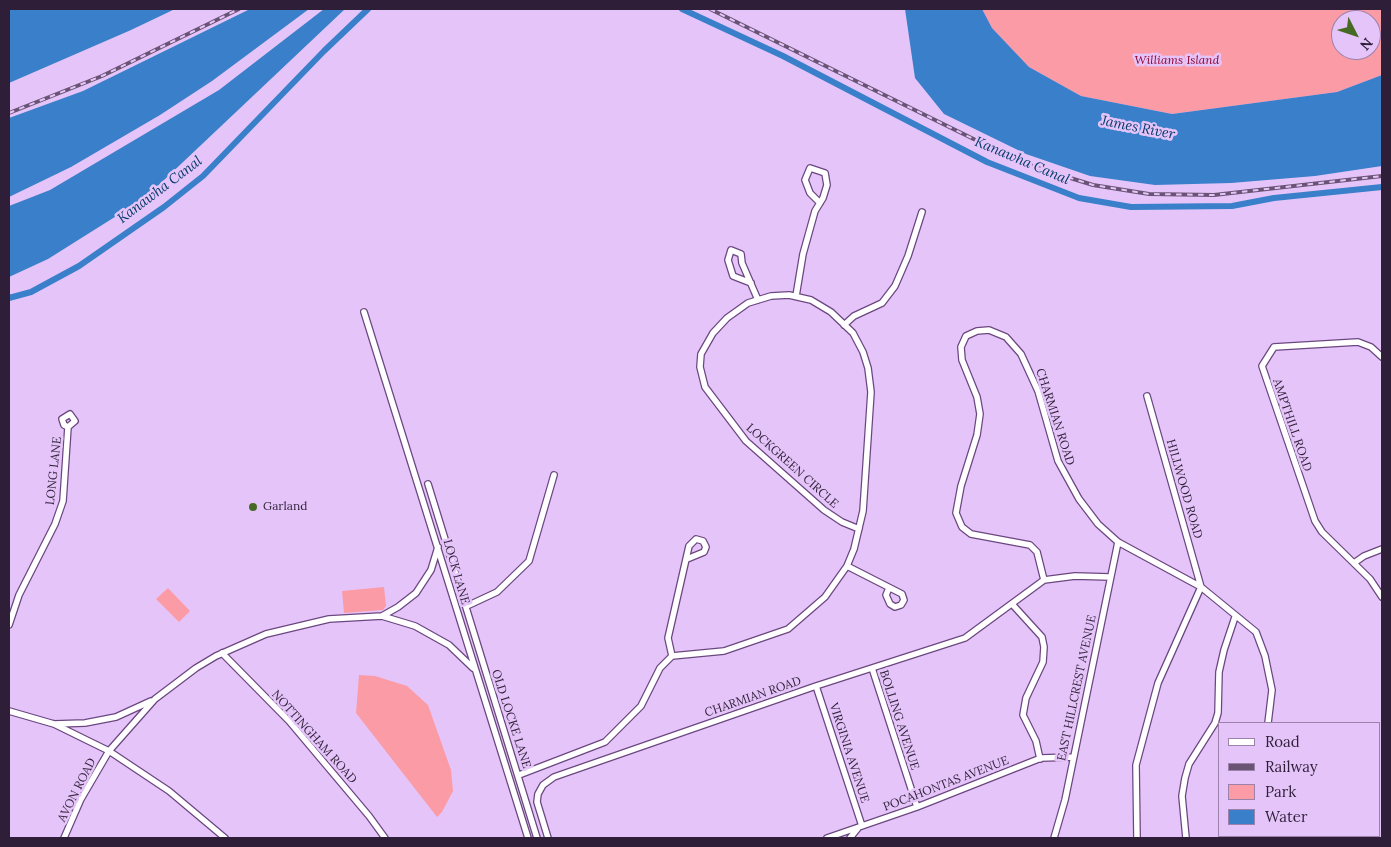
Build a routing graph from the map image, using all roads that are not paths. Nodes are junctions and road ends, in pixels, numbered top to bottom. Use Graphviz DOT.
graph roads {
  1 [pos="820,203"];
  2 [pos="922,212"];
  3 [pos="751,283"];
  4 [pos="796,296"];
  5 [pos="758,300"];
  6 [pos="364,312"];
  7 [pos="844,325"];
  8 [pos="1382,357"];
  9 [pos="1147,396"];
  10 [pos="68,427"];
  11 [pos="554,475"];
  12 [pos="428,484"];
  13 [pos="859,529"];
  14 [pos="1118,542"];
  15 [pos="438,547"];
  16 [pos="1382,550"];
  17 [pos="687,559"];
  18 [pos="1354,563"];
  19 [pos="847,566"];
  20 [pos="1110,576"];
  21 [pos="1044,580"];
  22 [pos="1201,587"];
  23 [pos="889,588"];
  24 [pos="1382,597"];
  25 [pos="1012,604"];
  26 [pos="467,606"];
  27 [pos="382,616"];
  28 [pos="1235,617"];
  29 [pos="9,625"];
  30 [pos="222,653"];
  31 [pos="672,656"];
  32 [pos="474,668"];
  33 [pos="872,668"];
  34 [pos="816,686"];
  35 [pos="490,687"];
  36 [pos="482,690"];
  37 [pos="155,698"];
  38 [pos="9,711"];
  39 [pos="1268,722"];
  40 [pos="54,724"];
  41 [pos="108,752"];
  42 [pos="1073,757"];
  43 [pos="1040,759"];
  44 [pos="519,775"];
  45 [pos="917,807"];
  46 [pos="861,826"];
  47 [pos="64,838"];
  48 [pos="225,838"];
  49 [pos="385,838"];
  50 [pos="528,838"];
  51 [pos="537,838"];
  52 [pos="548,838"];
  53 [pos="828,838"];
  54 [pos="850,838"];
  55 [pos="1054,838"];
  56 [pos="1137,838"];
  57 [pos="1186,838"];
  1 -- 1 [label="street"];
  1 -- 4 [label="street"];
  2 -- 7 [label="street"];
  3 -- 3 [label="street"];
  3 -- 5 [label="street"];
  4 -- 5 [label="street, LOCKGREEN CIRCLE"];
  4 -- 7 [label="street, LOCKGREEN CIRCLE"];
  5 -- 13 [label="street, LOCKGREEN CIRCLE"];
  6 -- 15 [label="street, LOCK LANE"];
  7 -- 13 [label="street, LOCKGREEN CIRCLE"];
  8 -- 18 [label="street, AMPTHILL ROAD"];
  9 -- 22 [label="street, HILLWOOD ROAD"];
  10 -- 29 [label="street, LONG LANE"];
  11 -- 26 [label="street"];
  12 -- 26 [label="street, OLD LOCKE LANE"];
  13 -- 19 [label="street, LOCKGREEN CIRCLE"];
  14 -- 20 [label="street, EAST HILLCREST AVENUE"];
  14 -- 21 [label="street, CHARMIAN ROAD"];
  14 -- 22 [label="street, CHARMIAN ROAD"];
  15 -- 27 [label="street"];
  15 -- 32 [label="street, LOCK LANE"];
  16 -- 18 [label="street"];
  17 -- 31 [label="street"];
  18 -- 24 [label="street, AMPTHILL ROAD"];
  19 -- 23 [label="street"];
  19 -- 31 [label="street, LOCKGREEN CIRCLE"];
  20 -- 21 [label="street, CHARMIAN ROAD"];
  20 -- 42 [label="street, EAST HILLCREST AVENUE"];
  21 -- 25 [label="street, CHARMIAN ROAD"];
  22 -- 28 [label="street, CHARMIAN ROAD"];
  22 -- 56 [label="street"];
  25 -- 33 [label="street, CHARMIAN ROAD"];
  25 -- 43 [label="street"];
  26 -- 35 [label="street, OLD LOCKE LANE"];
  27 -- 30 [label="street"];
  27 -- 32 [label="street"];
  28 -- 39 [label="street, CHARMIAN ROAD"];
  28 -- 57 [label="street"];
  30 -- 37 [label="street"];
  30 -- 49 [label="street, NOTTINGHAM ROAD"];
  31 -- 44 [label="street"];
  32 -- 36 [label="street, LOCK LANE"];
  33 -- 34 [label="street, CHARMIAN ROAD"];
  33 -- 45 [label="street, BOLLING AVENUE"];
  34 -- 46 [label="street, VIRGINIA AVENUE"];
  34 -- 52 [label="street, CHARMIAN ROAD"];
  35 -- 36 [label="street"];
  35 -- 44 [label="street, OLD LOCKE LANE"];
  36 -- 50 [label="street, LOCK LANE"];
  37 -- 40 [label="street"];
  37 -- 41 [label="street, AVON ROAD"];
  38 -- 40 [label="street"];
  40 -- 41 [label="street"];
  41 -- 47 [label="street, AVON ROAD"];
  41 -- 48 [label="street"];
  42 -- 43 [label="street, POCAHONTAS AVENUE"];
  42 -- 55 [label="street, EAST HILLCREST AVENUE"];
  43 -- 45 [label="street, POCAHONTAS AVENUE"];
  44 -- 51 [label="street, OLD LOCKE LANE"];
  45 -- 46 [label="street, POCAHONTAS AVENUE"];
  46 -- 53 [label="street, POCAHONTAS AVENUE"];
  46 -- 54 [label="street"];
}
